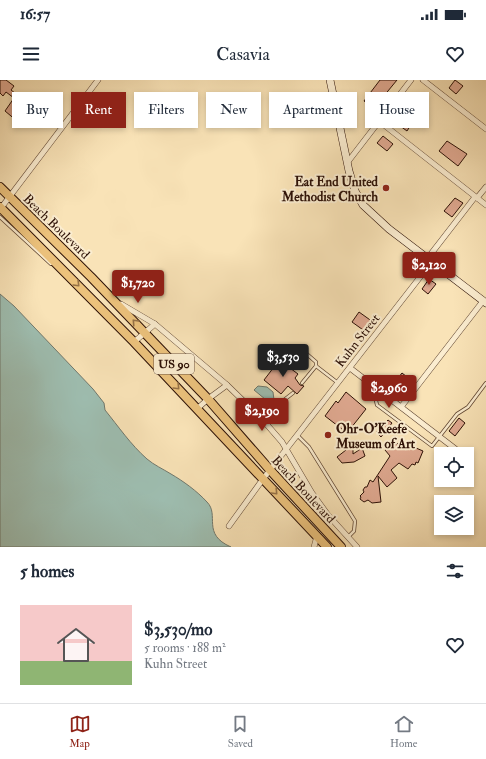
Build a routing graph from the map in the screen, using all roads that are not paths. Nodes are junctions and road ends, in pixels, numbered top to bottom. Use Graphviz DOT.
graph roads {
  1 [pos="98,80"];
  2 [pos="330,80"];
  3 [pos="411,80"];
  4 [pos="423,80"];
  5 [pos="402,92"];
  6 [pos="374,128"];
  7 [pos="388,128"];
  8 [pos="486,129"];
  9 [pos="347,163"];
  10 [pos="0,187"];
  11 [pos="486,187"];
  12 [pos="10,197"];
  13 [pos="476,198"];
  14 [pos="486,205"];
  15 [pos="1,207"];
  16 [pos="0,217"];
  17 [pos="429,261"];
  18 [pos="66,273"];
  19 [pos="112,298"];
  20 [pos="485,302"];
  21 [pos="155,324"];
  22 [pos="145,333"];
  23 [pos="134,342"];
  24 [pos="301,349"];
  25 [pos="316,366"];
  26 [pos="350,368"];
  27 [pos="302,383"];
  28 [pos="338,383"];
  29 [pos="486,384"];
  30 [pos="227,385"];
  31 [pos="373,385"];
  32 [pos="293,393"];
  33 [pos="208,399"];
  34 [pos="401,407"];
  35 [pos="198,408"];
  36 [pos="265,422"];
  37 [pos="298,435"];
  38 [pos="439,436"];
  39 [pos="453,447"];
  40 [pos="286,449"];
  41 [pos="270,470"];
  42 [pos="263,479"];
  43 [pos="229,526"];
  44 [pos="317,536"];
  45 [pos="347,538"];
  46 [pos="314,547"];
  47 [pos="327,547"];
  48 [pos="341,547"];
  49 [pos="357,547"];
  1 -- 12 [label="street"];
  2 -- 9 [label="main road"];
  3 -- 5 [label="street"];
  4 -- 8 [label="street"];
  6 -- 9 [label="street"];
  7 -- 13 [label="street"];
  9 -- 17 [label="main road"];
  10 -- 12 [label="main road, Beach Boulevard / US 90"];
  11 -- 13 [label="street, Kuhn Street"];
  12 -- 15 [label="street"];
  12 -- 19 [label="main road, Beach Boulevard / US 90"];
  13 -- 14 [label="street"];
  13 -- 17 [label="street, Kuhn Street"];
  15 -- 18 [label="main road, Beach Boulevard / US 90"];
  16 -- 18 [label="lane"];
  17 -- 20 [label="main road"];
  17 -- 26 [label="street, Kuhn Street"];
  18 -- 23 [label="main road, Beach Boulevard / US 90, one-way"];
  19 -- 21 [label="street"];
  22 -- 19 [label="main road, Beach Boulevard / US 90, one-way"];
  20 -- 34 [label="street"];
  21 -- 22 [label="street"];
  21 -- 30 [label="street"];
  22 -- 23 [label="street"];
  22 -- 33 [label="main road, Beach Boulevard / US 90"];
  23 -- 35 [label="main road, Beach Boulevard / US 90, one-way"];
  24 -- 25 [label="lane"];
  25 -- 27 [label="lane"];
  25 -- 28 [label="lane"];
  26 -- 28 [label="street, Kuhn Street"];
  26 -- 31 [label="street"];
  28 -- 37 [label="street, Kuhn Street"];
  29 -- 38 [label="lane"];
  30 -- 33 [label="street"];
  30 -- 36 [label="street"];
  31 -- 34 [label="street"];
  31 -- 38 [label="lane"];
  32 -- 36 [label="lane"];
  33 -- 35 [label="street"];
  33 -- 41 [label="main road, Beach Boulevard / US 90"];
  34 -- 38 [label="street"];
  35 -- 42 [label="main road, Beach Boulevard / US 90"];
  36 -- 40 [label="street"];
  37 -- 40 [label="street, Kuhn Street"];
  37 -- 45 [label="lane"];
  38 -- 39 [label="street"];
  40 -- 41 [label="street, Kuhn Street"];
  40 -- 45 [label="street"];
  41 -- 42 [label="street, Kuhn Street"];
  41 -- 48 [label="main road, Beach Boulevard / US 90"];
  42 -- 43 [label="street, Kuhn Street"];
  42 -- 44 [label="main road, Beach Boulevard / US 90, one-way"];
  44 -- 46 [label="street"];
  44 -- 47 [label="main road, Beach Boulevard / US 90"];
  45 -- 49 [label="street"];
}
